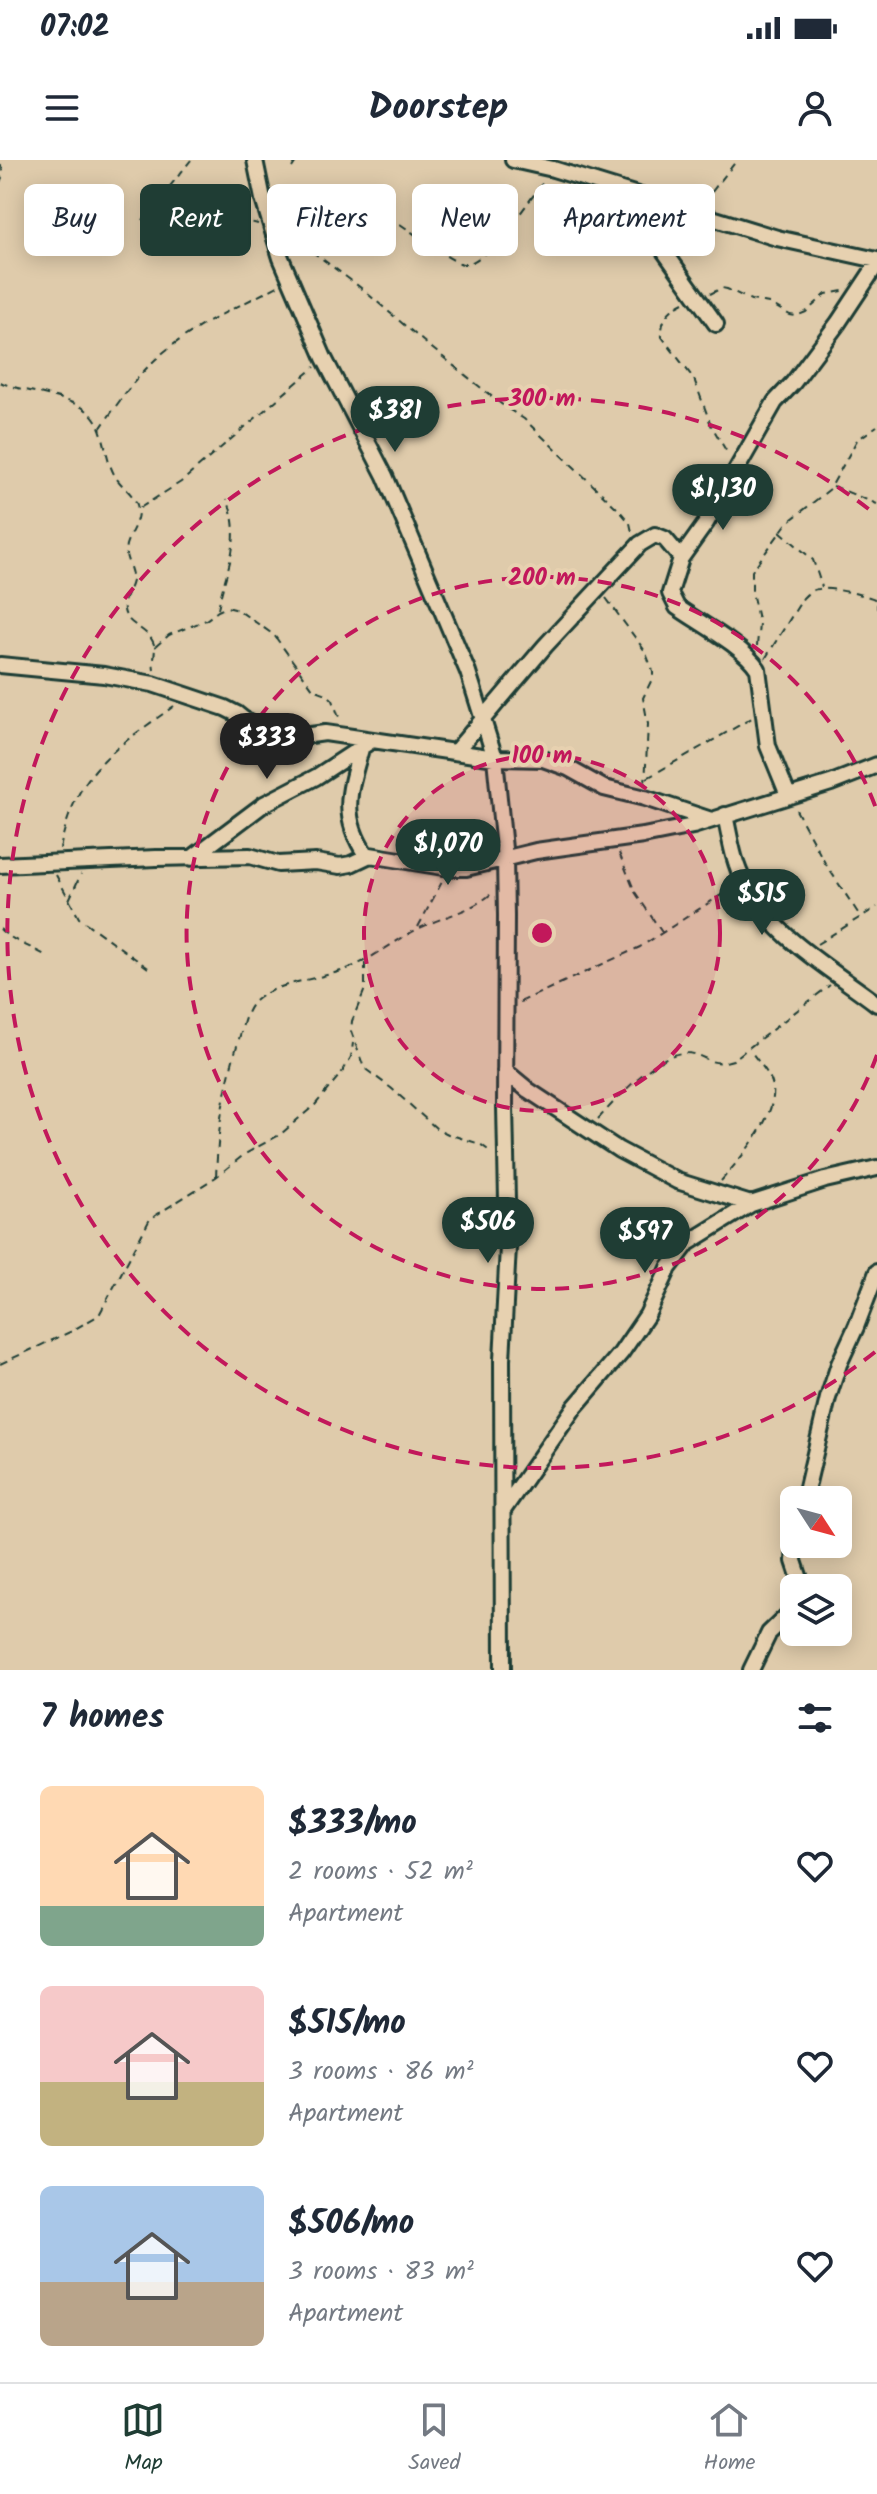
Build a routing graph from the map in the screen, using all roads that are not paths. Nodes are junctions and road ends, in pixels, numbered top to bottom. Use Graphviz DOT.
graph roads {
  1 [pos="255,160"];
  2 [pos="513,160"];
  3 [pos="601,184"];
  4 [pos="715,219"];
  5 [pos="667,256"];
  6 [pos="877,262"];
  7 [pos="716,324"];
  8 [pos="681,558"];
  9 [pos="0,665"];
  10 [pos="483,717"];
  11 [pos="366,745"];
  12 [pos="455,752"];
  13 [pos="495,758"];
  14 [pos="877,765"];
  15 [pos="788,795"];
  16 [pos="718,818"];
  17 [pos="366,855"];
  18 [pos="192,858"];
  19 [pos="505,859"];
  20 [pos="0,865"];
  21 [pos="877,1004"];
  22 [pos="505,1071"];
  23 [pos="877,1168"];
  24 [pos="751,1204"];
  25 [pos="877,1272"];
  26 [pos="807,1486"];
  27 [pos="504,1509"];
  28 [pos="780,1622"];
  29 [pos="503,1670"];
  30 [pos="751,1670"];
  1 -- 10 [label="street"];
  2 -- 3 [label="street"];
  4 -- 6 [label="street"];
  5 -- 7 [label="street"];
  6 -- 8 [label="street"];
  8 -- 10 [label="street"];
  8 -- 15 [label="street"];
  9 -- 11 [label="street"];
  10 -- 12 [label="street"];
  10 -- 13 [label="street"];
  11 -- 12 [label="street"];
  11 -- 17 [label="street"];
  11 -- 18 [label="street"];
  12 -- 13 [label="street"];
  13 -- 16 [label="street"];
  13 -- 19 [label="street"];
  14 -- 15 [label="street"];
  15 -- 16 [label="street"];
  16 -- 19 [label="street"];
  16 -- 21 [label="street"];
  17 -- 18 [label="street"];
  17 -- 19 [label="street"];
  18 -- 20 [label="street"];
  19 -- 22 [label="street"];
  22 -- 24 [label="street"];
  22 -- 27 [label="street"];
  23 -- 24 [label="street"];
  24 -- 27 [label="street"];
  25 -- 26 [label="street"];
  27 -- 29 [label="street"];
  28 -- 30 [label="street"];
}
